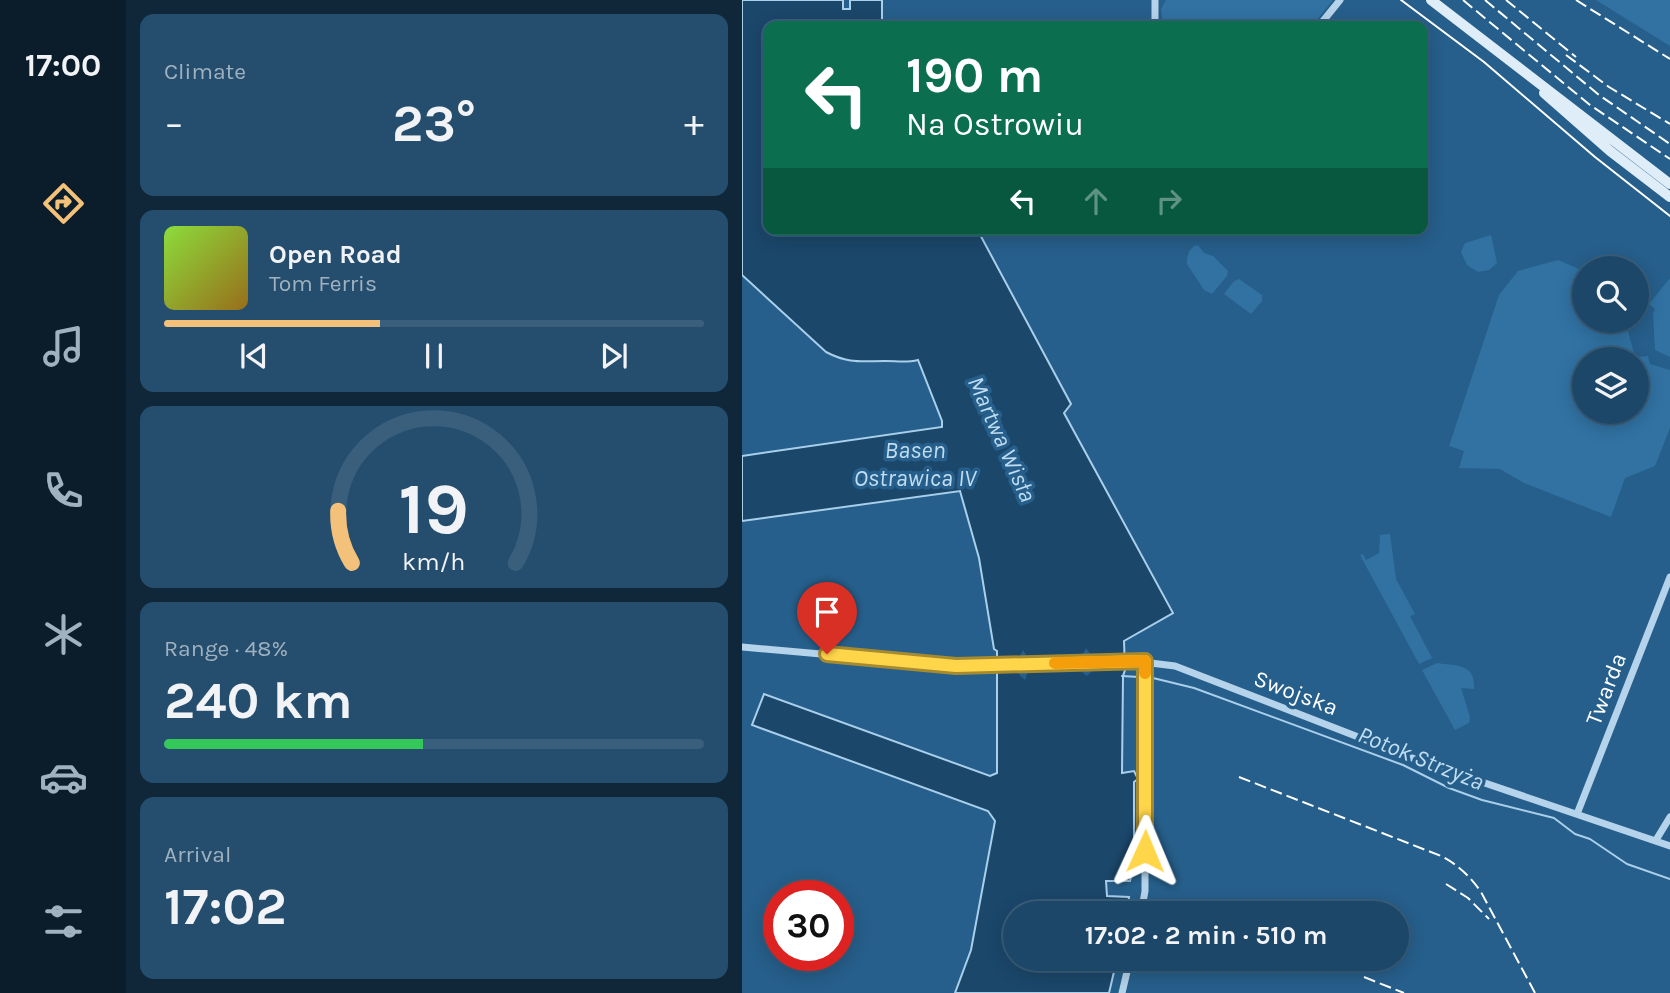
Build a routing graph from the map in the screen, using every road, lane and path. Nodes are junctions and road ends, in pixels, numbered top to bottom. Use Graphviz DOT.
graph roads {
  1 [pos="1155,0"];
  2 [pos="1340,0"];
  3 [pos="1431,0"];
  4 [pos="1155,21"];
  5 [pos="1323,21"];
  6 [pos="1629,160"];
  7 [pos="1670,184"];
  8 [pos="1670,197"];
  9 [pos="1670,577"];
  10 [pos="742,648"];
  11 [pos="1145,661"];
  12 [pos="1577,814"];
  13 [pos="1670,817"];
  14 [pos="1656,840"];
  15 [pos="1670,846"];
  16 [pos="1143,901"];
  17 [pos="1127,971"];
  18 [pos="1122,993"];
  1 -- 4 [label="street"];
  2 -- 5 [label="street"];
  3 -- 6 [label="main road"];
  6 -- 7 [label="main road"];
  6 -- 8 [label="main road"];
  9 -- 12 [label="street, Twarda"];
  10 -- 11 [label="street, Swojska"];
  11 -- 12 [label="street, Swojska"];
  11 -- 16 [label="street"];
  12 -- 14 [label="street, Swojska"];
  13 -- 14 [label="street"];
  14 -- 15 [label="street, Swojska"];
  17 -- 18 [label="street"];
}
